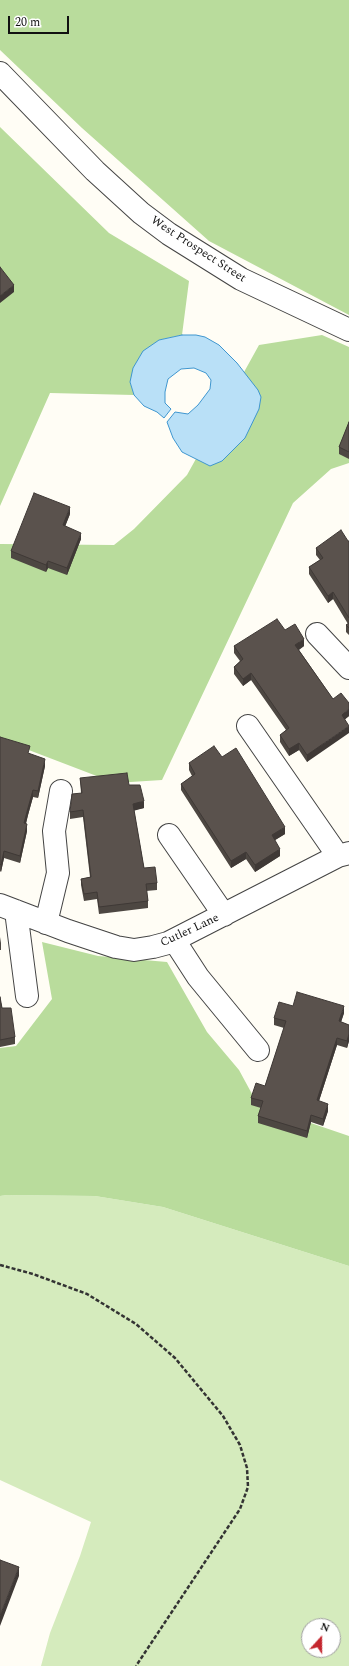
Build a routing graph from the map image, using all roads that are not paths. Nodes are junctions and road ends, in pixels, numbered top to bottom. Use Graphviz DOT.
graph roads {
  1 [pos="0,72"];
  2 [pos="349,330"];
  3 [pos="317,634"];
  4 [pos="349,668"];
  5 [pos="248,726"];
  6 [pos="61,791"];
  7 [pos="169,835"];
  8 [pos="344,854"];
  9 [pos="8,908"];
  10 [pos="224,916"];
  11 [pos="46,923"];
  12 [pos="174,940"];
  13 [pos="27,996"];
  14 [pos="258,1050"];
  1 -- 2 [label="street, West Prospect Street"];
  3 -- 4 [label="street"];
  5 -- 8 [label="street"];
  6 -- 11 [label="street"];
  7 -- 10 [label="street"];
  8 -- 10 [label="street, Cutler Lane"];
  9 -- 11 [label="street, Cutler Lane"];
  9 -- 13 [label="street"];
  10 -- 12 [label="street, Cutler Lane"];
  11 -- 12 [label="street, Cutler Lane"];
  12 -- 14 [label="street"];
}
